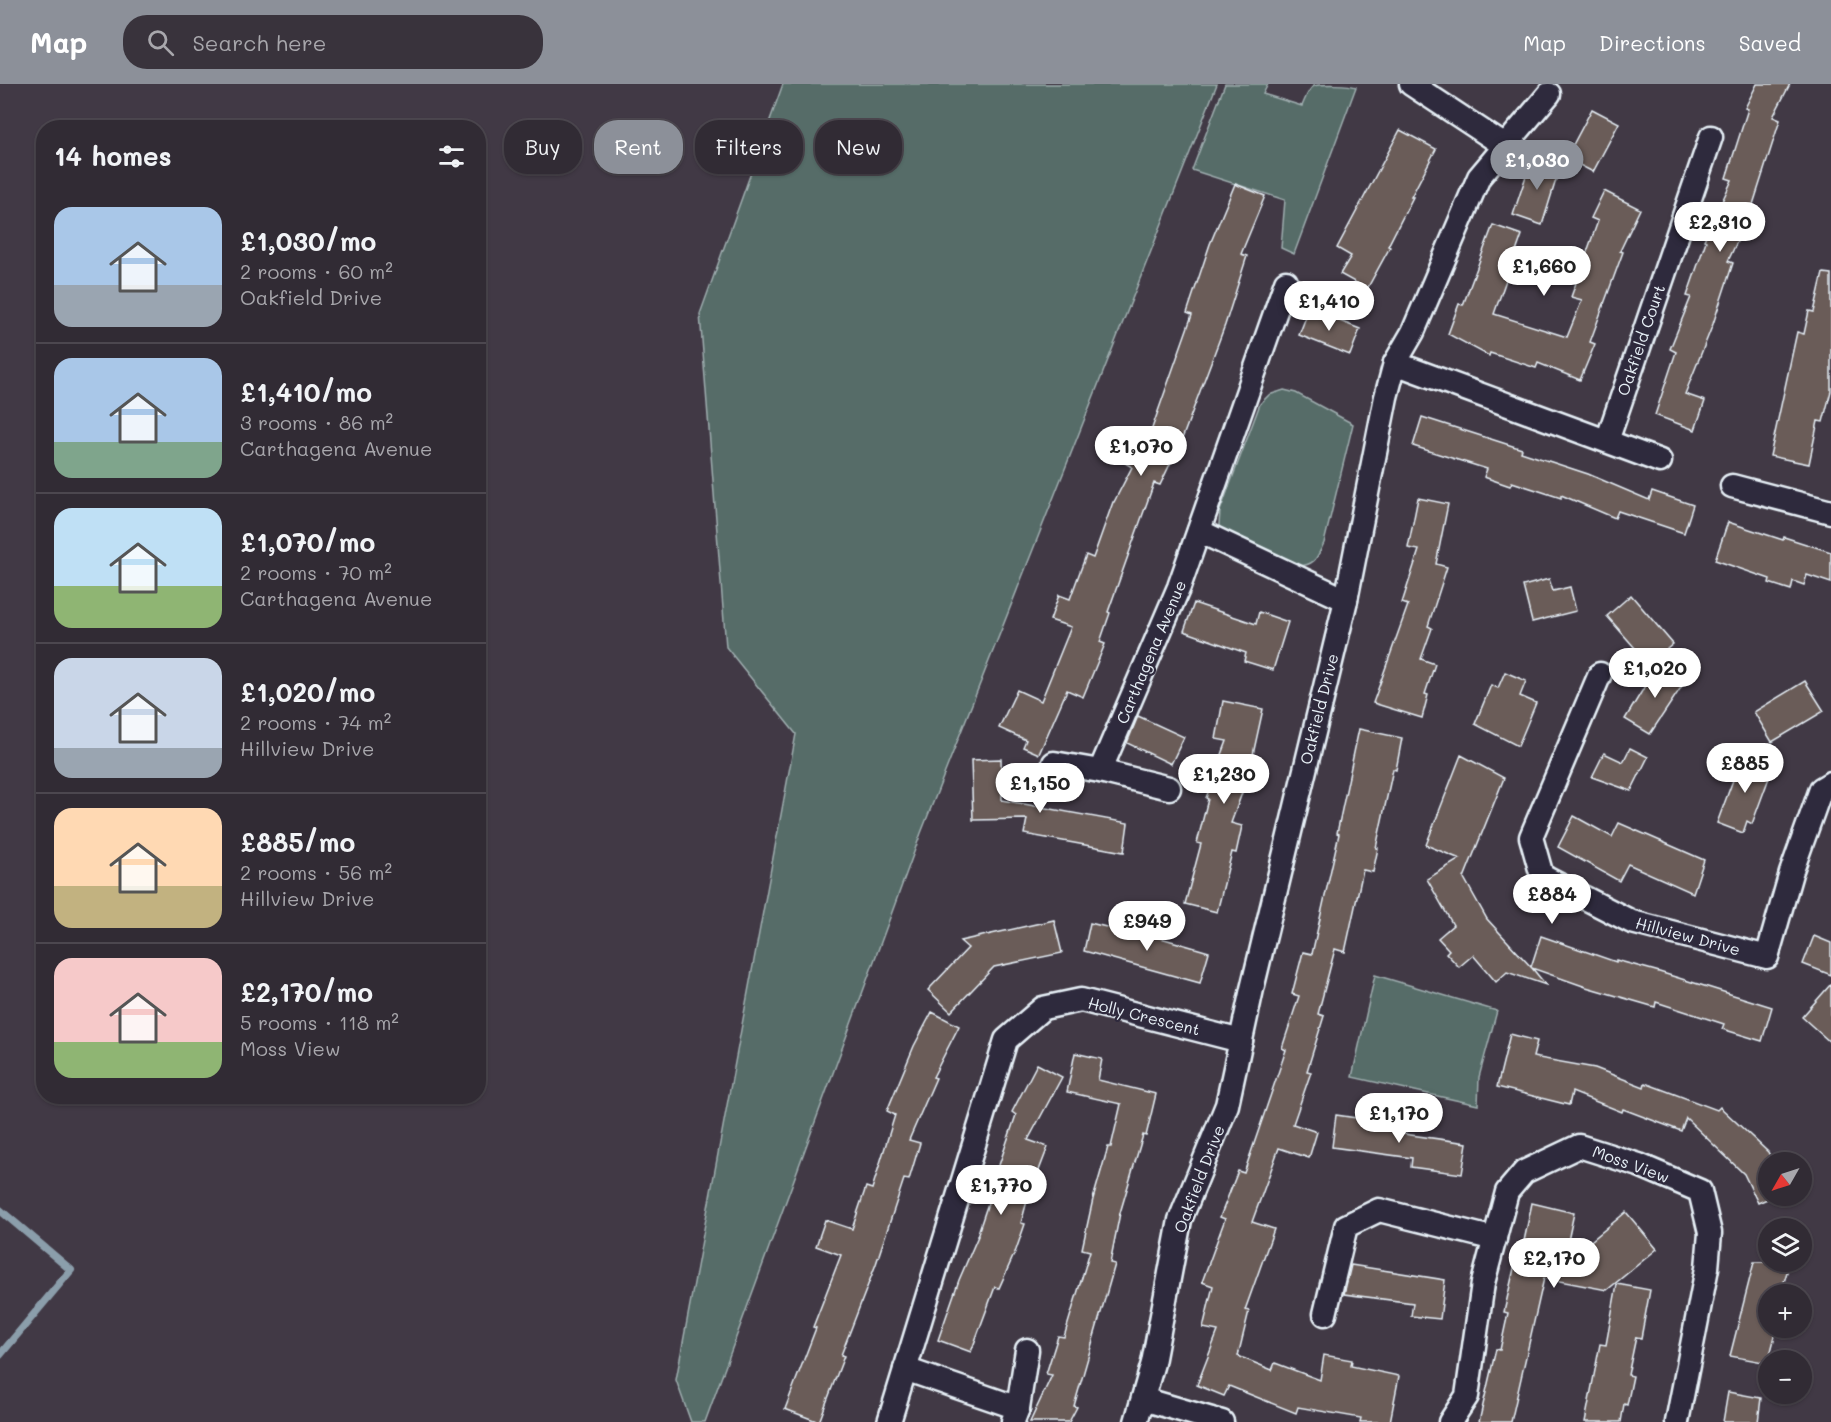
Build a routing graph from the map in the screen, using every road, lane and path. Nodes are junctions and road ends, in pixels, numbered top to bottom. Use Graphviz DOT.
graph roads {
  1 [pos="1411,84"];
  2 [pos="1549,94"];
  3 [pos="1711,136"];
  4 [pos="1505,146"];
  5 [pos="1286,282"];
  6 [pos="1395,363"];
  7 [pos="1607,441"];
  8 [pos="1660,461"];
  9 [pos="1732,486"];
  10 [pos="1831,512"];
  11 [pos="1199,531"];
  12 [pos="1346,600"];
  13 [pos="1600,674"];
  14 [pos="1054,763"];
  15 [pos="1100,771"];
  16 [pos="1831,783"];
  17 [pos="1169,788"];
  18 [pos="1241,1041"];
  19 [pos="1495,1239"];
  20 [pos="1325,1314"];
  21 [pos="1027,1350"];
  22 [pos="905,1369"];
  23 [pos="1143,1399"];
  24 [pos="1016,1415"];
  25 [pos="890,1422"];
  26 [pos="1136,1422"];
  27 [pos="1222,1422"];
  28 [pos="1450,1422"];
  29 [pos="1677,1422"];
  1 -- 4 [label="street"];
  2 -- 4 [label="street, Oakfield Drive"];
  3 -- 7 [label="street, Oakfield Court"];
  4 -- 6 [label="street, Oakfield Drive"];
  5 -- 11 [label="street, Carthagena Avenue"];
  6 -- 7 [label="street"];
  6 -- 12 [label="street, Oakfield Drive"];
  7 -- 8 [label="street"];
  9 -- 10 [label="street"];
  11 -- 12 [label="street"];
  11 -- 15 [label="street, Carthagena Avenue"];
  12 -- 18 [label="street, Oakfield Drive"];
  13 -- 16 [label="street, Hillview Drive"];
  14 -- 15 [label="street"];
  15 -- 17 [label="street"];
  18 -- 22 [label="street, Holly Crescent"];
  18 -- 23 [label="street, Oakfield Drive"];
  19 -- 20 [label="street"];
  19 -- 28 [label="street, Moss View"];
  19 -- 29 [label="street, Moss View"];
  21 -- 24 [label="street"];
  22 -- 24 [label="street"];
  22 -- 25 [label="street, Holly Crescent"];
  23 -- 26 [label="street, Oakfield Drive"];
  23 -- 27 [label="street"];
}
